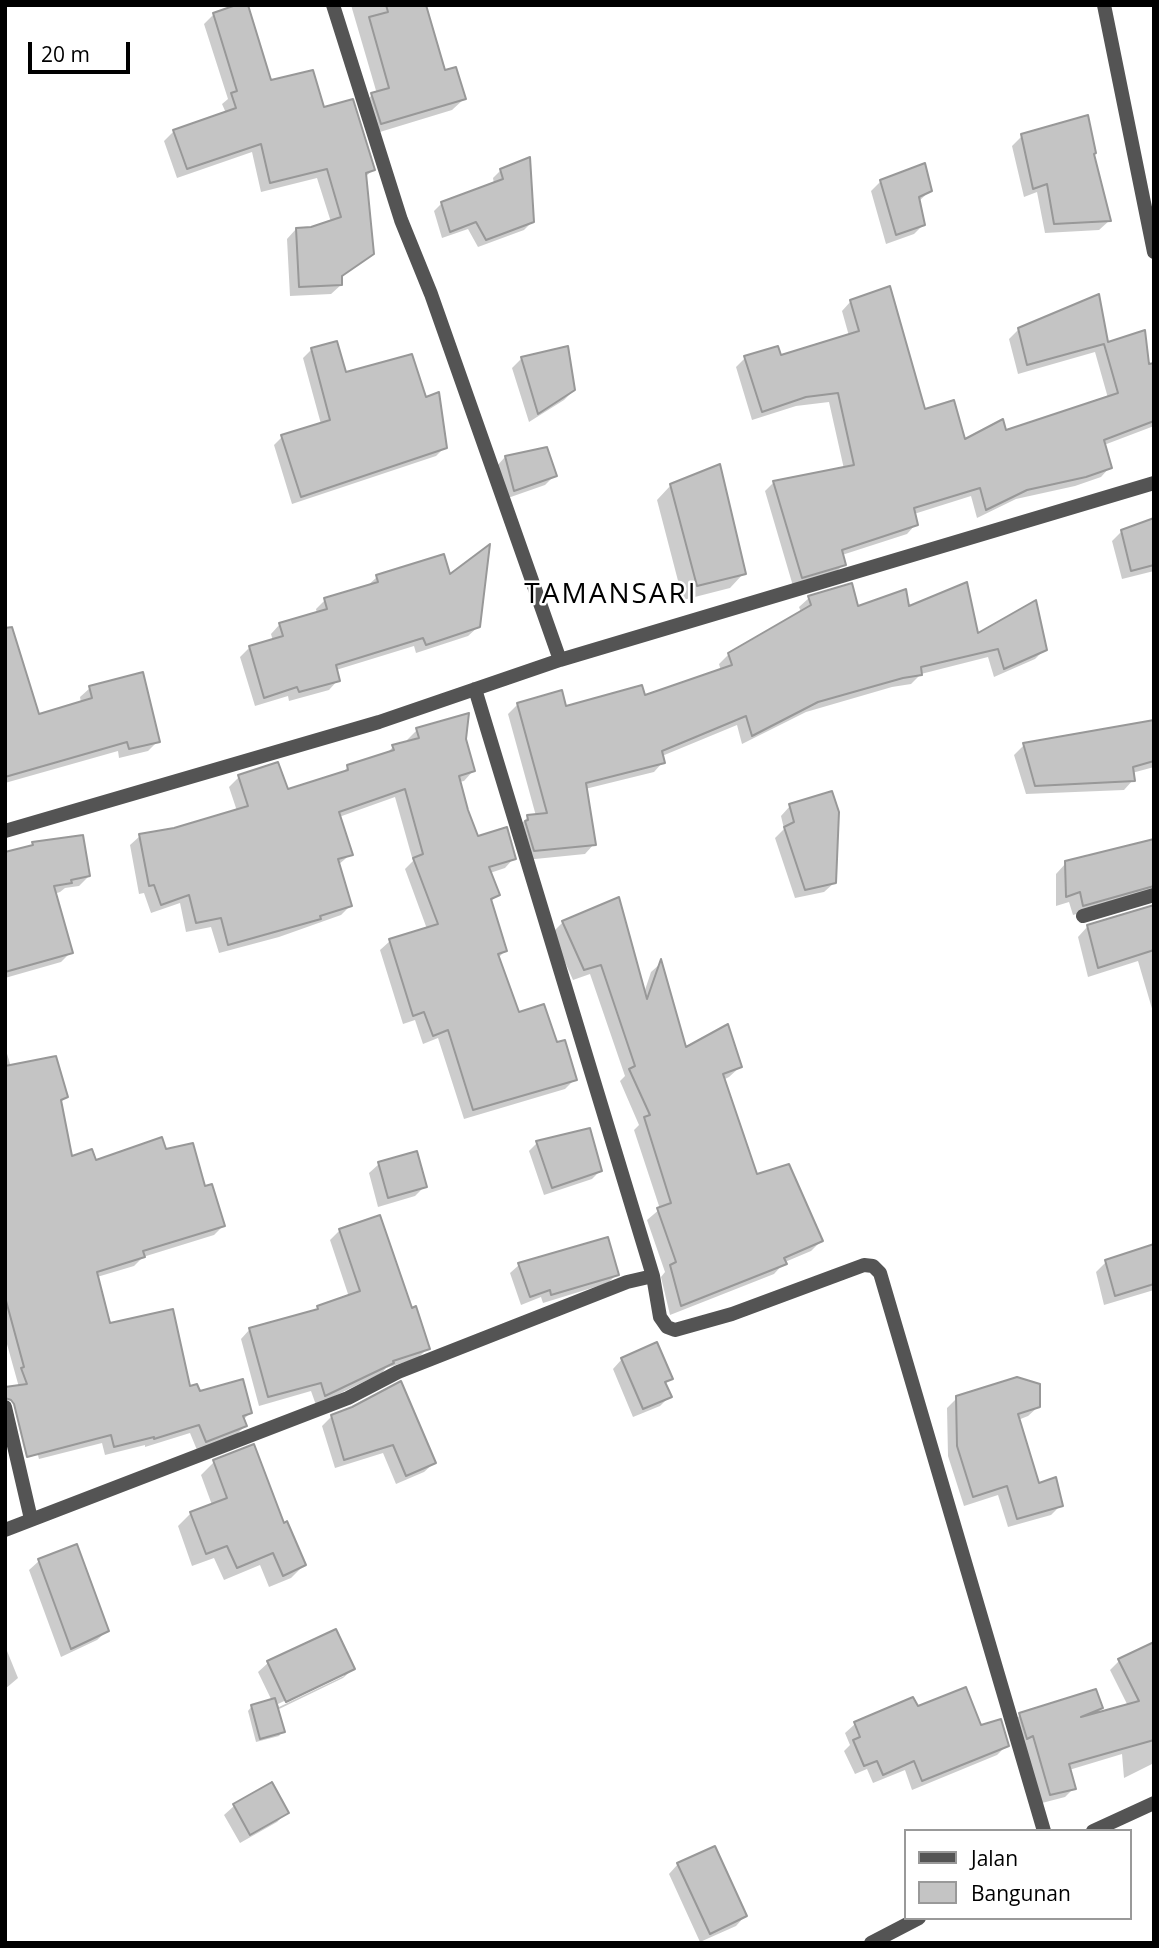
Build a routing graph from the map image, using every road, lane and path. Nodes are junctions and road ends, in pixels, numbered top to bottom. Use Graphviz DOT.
graph roads {
  1 [pos="332,5"];
  2 [pos="1104,5"];
  3 [pos="1154,252"];
  4 [pos="1154,483"];
  5 [pos="560,660"];
  6 [pos="475,689"];
  7 [pos="5,831"];
  8 [pos="1154,895"];
  9 [pos="1083,916"];
  10 [pos="653,1276"];
  11 [pos="5,1407"];
  12 [pos="31,1519"];
  13 [pos="5,1530"];
  14 [pos="1154,1803"];
  15 [pos="1043,1829"];
  16 [pos="1097,1829"];
  17 [pos="915,1920"];
  18 [pos="871,1943"];
  1 -- 5 [label="street"];
  2 -- 3 [label="street"];
  4 -- 5 [label="street"];
  5 -- 6 [label="street"];
  6 -- 7 [label="street"];
  6 -- 10 [label="street"];
  8 -- 9 [label="street"];
  10 -- 12 [label="street"];
  10 -- 15 [label="street"];
  11 -- 12 [label="street"];
  12 -- 13 [label="street"];
  14 -- 16 [label="street"];
  17 -- 18 [label="street"];
}
